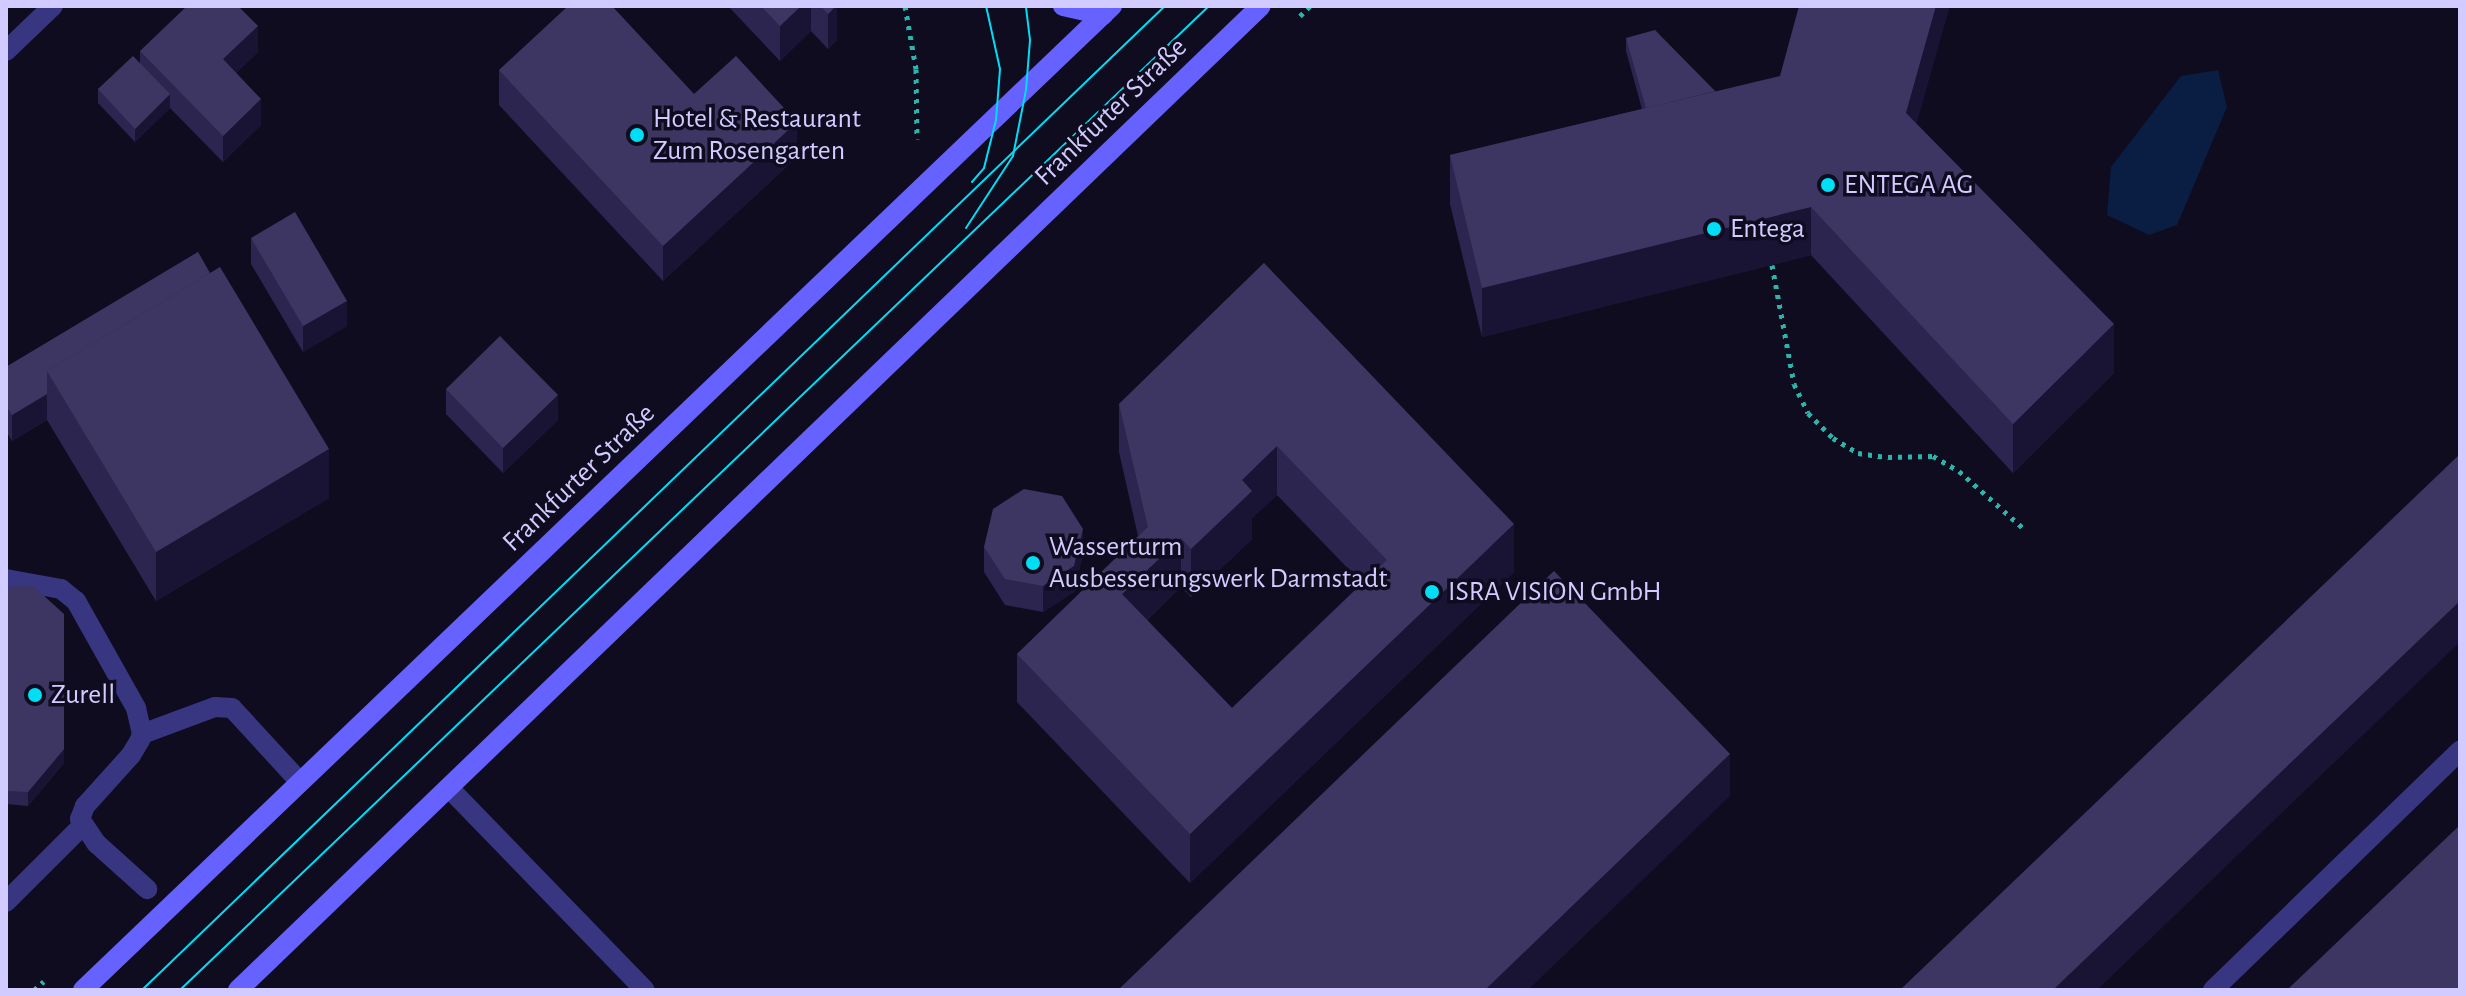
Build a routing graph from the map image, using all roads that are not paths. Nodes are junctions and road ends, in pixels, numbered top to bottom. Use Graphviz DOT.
graph roads {
  1 [pos="53,6"];
  2 [pos="1063,6"];
  3 [pos="1261,6"];
  4 [pos="1107,10"];
  5 [pos="6,51"];
  6 [pos="6,579"];
  7 [pos="142,734"];
  8 [pos="2460,751"];
  9 [pos="300,782"];
  10 [pos="449,788"];
  11 [pos="82,826"];
  12 [pos="147,889"];
  13 [pos="6,902"];
  14 [pos="83,990"];
  15 [pos="238,990"];
  16 [pos="645,990"];
  17 [pos="2213,990"];
  1 -- 5 [label="street"];
  2 -- 4 [label="main road"];
  3 -- 10 [label="main road, Frankfurter Straße"];
  4 -- 9 [label="main road, Frankfurter Straße"];
  6 -- 7 [label="street"];
  7 -- 9 [label="street"];
  7 -- 11 [label="street"];
  8 -- 17 [label="street"];
  9 -- 14 [label="main road, Frankfurter Straße"];
  10 -- 15 [label="main road, Frankfurter Straße"];
  10 -- 16 [label="street"];
  11 -- 12 [label="street"];
  11 -- 13 [label="street"];
}
